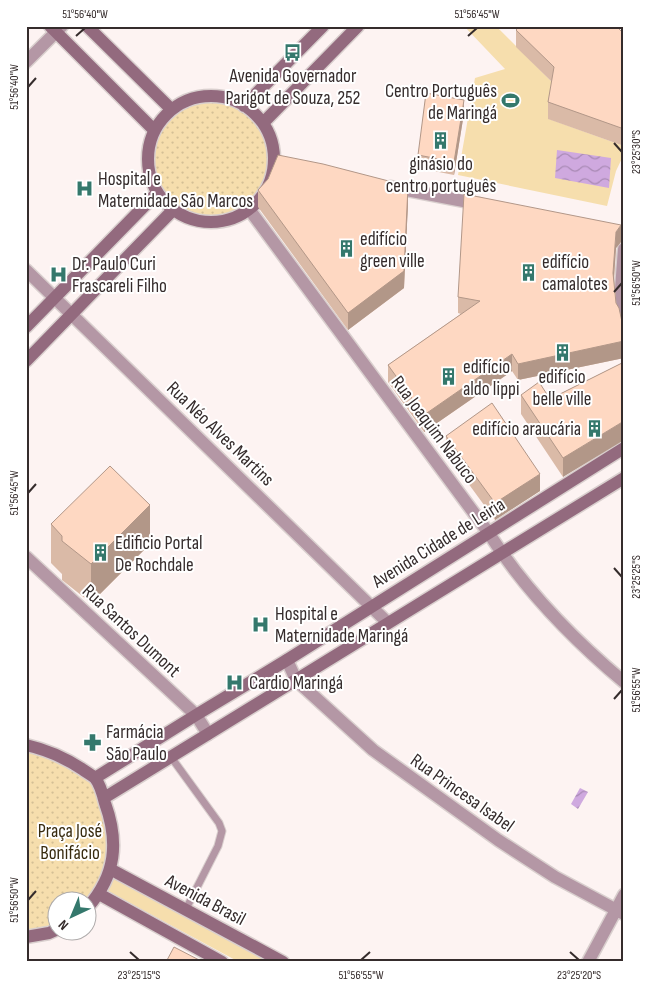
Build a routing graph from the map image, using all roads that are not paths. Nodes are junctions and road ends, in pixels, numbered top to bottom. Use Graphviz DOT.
graph roads {
  1 [pos="87,26"];
  2 [pos="323,26"];
  3 [pos="358,26"];
  4 [pos="56,28"];
  5 [pos="26,62"];
  6 [pos="244,106"];
  7 [pos="171,109"];
  8 [pos="263,123"];
  9 [pos="154,130"];
  10 [pos="381,184"];
  11 [pos="157,193"];
  12 [pos="488,206"];
  13 [pos="173,210"];
  14 [pos="249,210"];
  15 [pos="624,249"];
  16 [pos="26,270"];
  17 [pos="54,298"];
  18 [pos="72,314"];
  19 [pos="624,319"];
  20 [pos="26,327"];
  21 [pos="26,361"];
  22 [pos="624,448"];
  23 [pos="624,478"];
  24 [pos="488,532"];
  25 [pos="502,553"];
  26 [pos="27,558"];
  27 [pos="372,606"];
  28 [pos="388,623"];
  29 [pos="287,660"];
  30 [pos="296,680"];
  31 [pos="624,682"];
  32 [pos="196,715"];
  33 [pos="208,734"];
  34 [pos="26,745"];
  35 [pos="171,757"];
  36 [pos="95,778"];
  37 [pos="104,798"];
  38 [pos="110,869"];
  39 [pos="99,894"];
  40 [pos="624,895"];
  41 [pos="186,909"];
  42 [pos="620,912"];
  43 [pos="48,933"];
  44 [pos="26,937"];
  45 [pos="222,962"];
  46 [pos="284,962"];
  47 [pos="588,962"];
  1 -- 7 [label="main road"];
  2 -- 6 [label="main road"];
  3 -- 8 [label="main road"];
  4 -- 5 [label="street"];
  4 -- 9 [label="main road"];
  6 -- 7 [label="main road"];
  6 -- 8 [label="main road"];
  7 -- 9 [label="main road"];
  8 -- 14 [label="main road"];
  9 -- 11 [label="main road"];
  10 -- 12 [label="street"];
  11 -- 13 [label="main road"];
  11 -- 17 [label="main road"];
  13 -- 14 [label="main road"];
  13 -- 18 [label="main road"];
  14 -- 24 [label="street, Rua Joaquim Nabuco"];
  15 -- 19 [label="street"];
  16 -- 17 [label="street, Rua Néo Alves Martins"];
  17 -- 18 [label="street, Rua Néo Alves Martins"];
  17 -- 20 [label="main road"];
  18 -- 21 [label="main road"];
  18 -- 27 [label="street, Rua Néo Alves Martins"];
  22 -- 24 [label="main road, Avenida Cidade de Leiria"];
  23 -- 25 [label="main road"];
  24 -- 25 [label="street, Rua Joaquim Nabuco"];
  24 -- 27 [label="main road, Avenida Cidade de Leiria"];
  25 -- 28 [label="main road"];
  25 -- 31 [label="street, Rua Joaquim Nabuco"];
  26 -- 32 [label="street, Rua Santos Dumont"];
  27 -- 28 [label="street, Rua Néo Alves Martins"];
  27 -- 29 [label="main road, Avenida Cidade de Leiria"];
  28 -- 30 [label="main road"];
  29 -- 30 [label="street"];
  29 -- 32 [label="main road, Avenida Cidade de Leiria"];
  30 -- 33 [label="main road"];
  30 -- 42 [label="street, Rua Princesa Isabel"];
  32 -- 33 [label="street, Rua Santos Dumont"];
  32 -- 36 [label="main road, Avenida Cidade de Leiria"];
  33 -- 35 [label="main road"];
  34 -- 36 [label="main road"];
  35 -- 37 [label="main road"];
  35 -- 41 [label="lane"];
  36 -- 37 [label="main road"];
  37 -- 38 [label="main road"];
  38 -- 39 [label="main road"];
  38 -- 41 [label="main road, Avenida Brasil"];
  39 -- 45 [label="main road"];
  40 -- 42 [label="street"];
  41 -- 46 [label="main road, Avenida Brasil"];
  42 -- 47 [label="street"];
  43 -- 44 [label="main road"];
}
